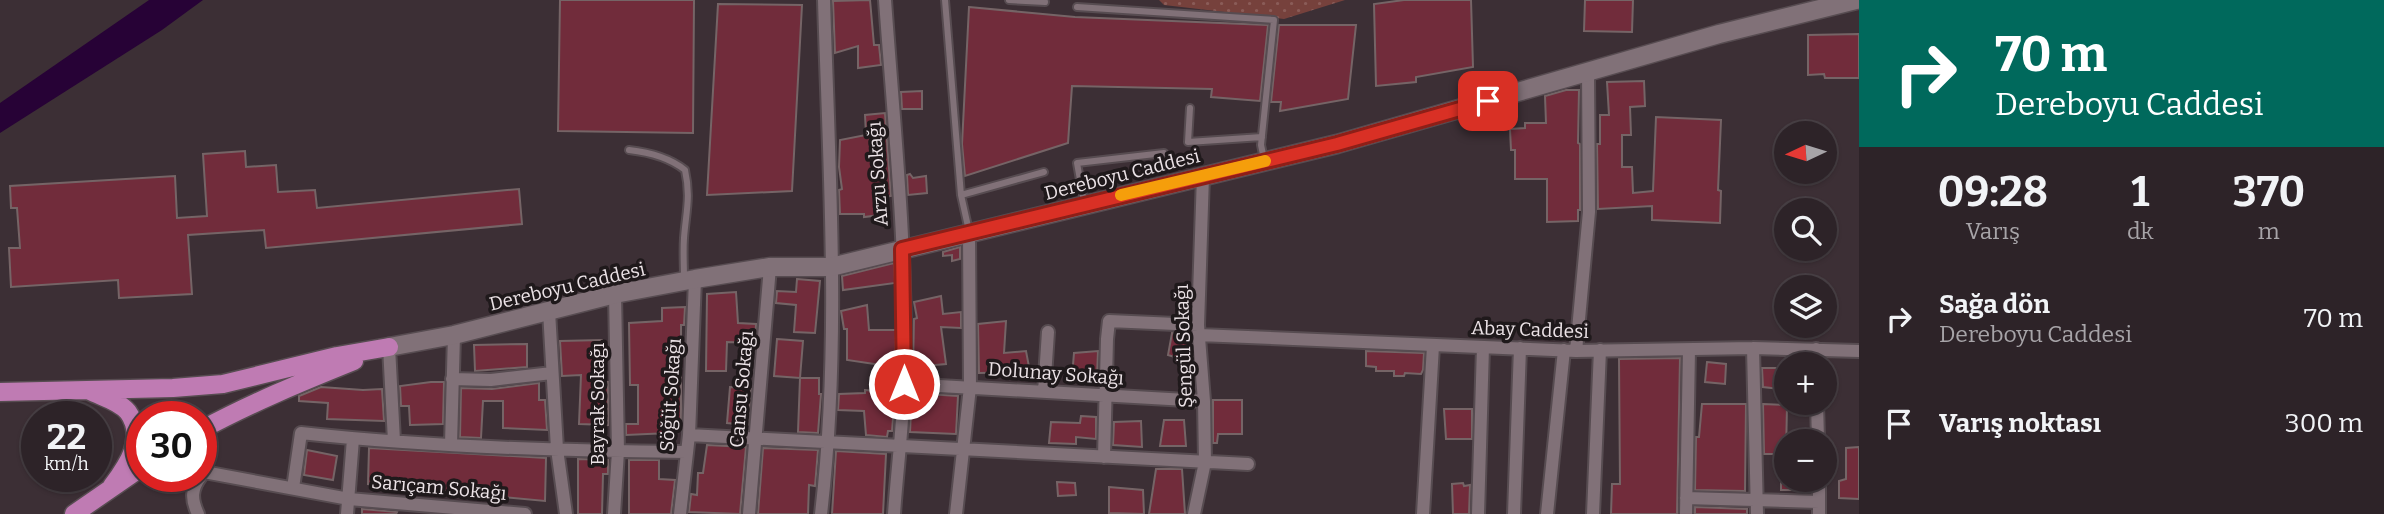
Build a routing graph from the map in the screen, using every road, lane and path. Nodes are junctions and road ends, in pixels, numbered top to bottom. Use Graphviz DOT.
graph roads {
  1 [pos="824,0"];
  2 [pos="885,0"];
  3 [pos="945,0"];
  4 [pos="1009,0"];
  5 [pos="1856,0"];
  6 [pos="1045,2"];
  7 [pos="1077,7"];
  8 [pos="1588,72"];
  9 [pos="1189,108"];
  10 [pos="1262,137"];
  11 [pos="629,150"];
  12 [pos="1164,153"];
  13 [pos="1264,161"];
  14 [pos="1044,172"];
  15 [pos="1203,176"];
  16 [pos="961,195"];
  17 [pos="1085,204"];
  18 [pos="969,232"];
  19 [pos="902,249"];
  20 [pos="770,267"];
  21 [pos="831,267"];
  22 [pos="690,280"];
  23 [pos="615,294"];
  24 [pos="549,311"];
  25 [pos="1199,330"];
  26 [pos="1048,332"];
  27 [pos="454,335"];
  28 [pos="1433,346"];
  29 [pos="1483,346"];
  30 [pos="389,347"];
  31 [pos="1520,348"];
  32 [pos="1753,348"];
  33 [pos="1816,349"];
  34 [pos="1570,350"];
  35 [pos="1689,350"];
  36 [pos="1600,351"];
  37 [pos="1859,351"];
  38 [pos="552,373"];
  39 [pos="452,379"];
  40 [pos="904,384"];
  41 [pos="970,387"];
  42 [pos="84,389"];
  43 [pos="0,392"];
  44 [pos="1044,392"];
  45 [pos="1105,396"];
  46 [pos="112,401"];
  47 [pos="112,401"];
  48 [pos="1204,401"];
  49 [pos="217,421"];
  50 [pos="689,435"];
  51 [pos="353,439"];
  52 [pos="756,439"];
  53 [pos="394,441"];
  54 [pos="829,442"];
  55 [pos="451,444"];
  56 [pos="899,446"];
  57 [pos="962,448"];
  58 [pos="557,449"];
  59 [pos="618,451"];
  60 [pos="686,452"];
  61 [pos="1104,457"];
  62 [pos="1205,462"];
  63 [pos="1248,464"];
  64 [pos="217,474"];
  65 [pos="126,477"];
  66 [pos="112,486"];
  67 [pos="293,488"];
  68 [pos="104,492"];
  69 [pos="194,492"];
  70 [pos="1686,498"];
  71 [pos="1758,498"];
  72 [pos="349,499"];
  73 [pos="1819,508"];
  74 [pos="74,514"];
  75 [pos="198,514"];
  76 [pos="347,514"];
  77 [pos="526,514"];
  78 [pos="566,514"];
  79 [pos="614,514"];
  80 [pos="680,514"];
  81 [pos="748,514"];
  82 [pos="821,514"];
  83 [pos="894,514"];
  84 [pos="956,514"];
  85 [pos="1194,514"];
  86 [pos="1423,514"];
  87 [pos="1478,514"];
  88 [pos="1514,514"];
  89 [pos="1547,514"];
  90 [pos="1593,514"];
  91 [pos="1686,514"];
  92 [pos="1757,514"];
  1 -- 21 [label="street"];
  2 -- 19 [label="street, Arzu Sokağı"];
  3 -- 16 [label="lane"];
  4 -- 6 [label="lane"];
  5 -- 8 [label="main road, Dereboyu Caddesi"];
  7 -- 10 [label="lane"];
  8 -- 13 [label="main road, Dereboyu Caddesi"];
  8 -- 34 [label="street"];
  9 -- 10 [label="lane"];
  10 -- 13 [label="lane"];
  11 -- 22 [label="lane"];
  12 -- 17 [label="lane"];
  13 -- 15 [label="main road, Dereboyu Caddesi"];
  14 -- 16 [label="lane"];
  15 -- 17 [label="main road, Dereboyu Caddesi"];
  15 -- 25 [label="street, Şengül Sokağı"];
  16 -- 18 [label="lane"];
  17 -- 18 [label="main road, Dereboyu Caddesi"];
  18 -- 19 [label="main road, Dereboyu Caddesi"];
  18 -- 41 [label="street"];
  19 -- 21 [label="main road, Dereboyu Caddesi"];
  19 -- 40 [label="street, Arzu Sokağı"];
  20 -- 21 [label="main road, Dereboyu Caddesi"];
  20 -- 22 [label="main road, Dereboyu Caddesi"];
  20 -- 52 [label="street, Cansu Sokağı"];
  21 -- 54 [label="street"];
  22 -- 23 [label="main road, Dereboyu Caddesi"];
  22 -- 50 [label="street, Söğüt Sokağı"];
  23 -- 24 [label="main road, Dereboyu Caddesi"];
  23 -- 59 [label="street, Bayrak Sokağı"];
  24 -- 27 [label="main road, Dereboyu Caddesi"];
  24 -- 38 [label="street"];
  25 -- 28 [label="street, Abay Caddesi"];
  25 -- 45 [label="street, Abay Caddesi"];
  25 -- 48 [label="street, Şengül Sokağı"];
  26 -- 44 [label="street"];
  27 -- 30 [label="main road, Dereboyu Caddesi"];
  27 -- 39 [label="street"];
  28 -- 29 [label="street, Abay Caddesi"];
  28 -- 86 [label="street"];
  29 -- 31 [label="street, Abay Caddesi"];
  29 -- 87 [label="street"];
  30 -- 42 [label="main road"];
  30 -- 49 [label="main road"];
  30 -- 53 [label="street"];
  31 -- 34 [label="street, Abay Caddesi"];
  31 -- 88 [label="street"];
  32 -- 33 [label="street, Abay Caddesi"];
  32 -- 35 [label="street, Abay Caddesi"];
  32 -- 71 [label="street"];
  33 -- 37 [label="street, Abay Caddesi"];
  34 -- 36 [label="street, Abay Caddesi"];
  34 -- 89 [label="street"];
  35 -- 36 [label="street, Abay Caddesi"];
  35 -- 70 [label="street"];
  36 -- 90 [label="street"];
  38 -- 39 [label="street"];
  38 -- 58 [label="street"];
  39 -- 55 [label="street"];
  40 -- 41 [label="street, Dolunay Sokağı"];
  40 -- 56 [label="street, Arzu Sokağı"];
  41 -- 44 [label="street, Dolunay Sokağı"];
  41 -- 57 [label="street"];
  42 -- 43 [label="main road"];
  42 -- 47 [label="main road"];
  44 -- 45 [label="street, Dolunay Sokağı"];
  45 -- 48 [label="street, Dolunay Sokağı"];
  45 -- 61 [label="street"];
  46 -- 66 [label="main road"];
  48 -- 62 [label="street, Şengül Sokağı"];
  50 -- 52 [label="street"];
  50 -- 60 [label="street, Söğüt Sokağı"];
  51 -- 53 [label="street"];
  51 -- 67 [label="street"];
  51 -- 72 [label="street"];
  52 -- 54 [label="street"];
  52 -- 81 [label="street, Cansu Sokağı"];
  53 -- 55 [label="street"];
  54 -- 56 [label="street"];
  54 -- 82 [label="street"];
  55 -- 58 [label="street"];
  56 -- 57 [label="street"];
  56 -- 83 [label="street, Arzu Sokağı"];
  57 -- 61 [label="street"];
  57 -- 84 [label="street"];
  58 -- 59 [label="street"];
  58 -- 78 [label="street"];
  59 -- 60 [label="street"];
  59 -- 79 [label="street, Bayrak Sokağı"];
  60 -- 80 [label="street, Söğüt Sokağı"];
  61 -- 62 [label="street"];
  62 -- 63 [label="street"];
  62 -- 85 [label="street, Şengül Sokağı"];
  64 -- 67 [label="street, Sarıçam Sokağı"];
  65 -- 66 [label="main road"];
  67 -- 72 [label="street, Sarıçam Sokağı"];
  68 -- 74 [label="main road"];
  69 -- 75 [label="street"];
  70 -- 71 [label="street"];
  70 -- 91 [label="street"];
  71 -- 73 [label="street"];
  71 -- 92 [label="street"];
  72 -- 76 [label="street"];
  72 -- 77 [label="street, Sarıçam Sokağı"];
}
